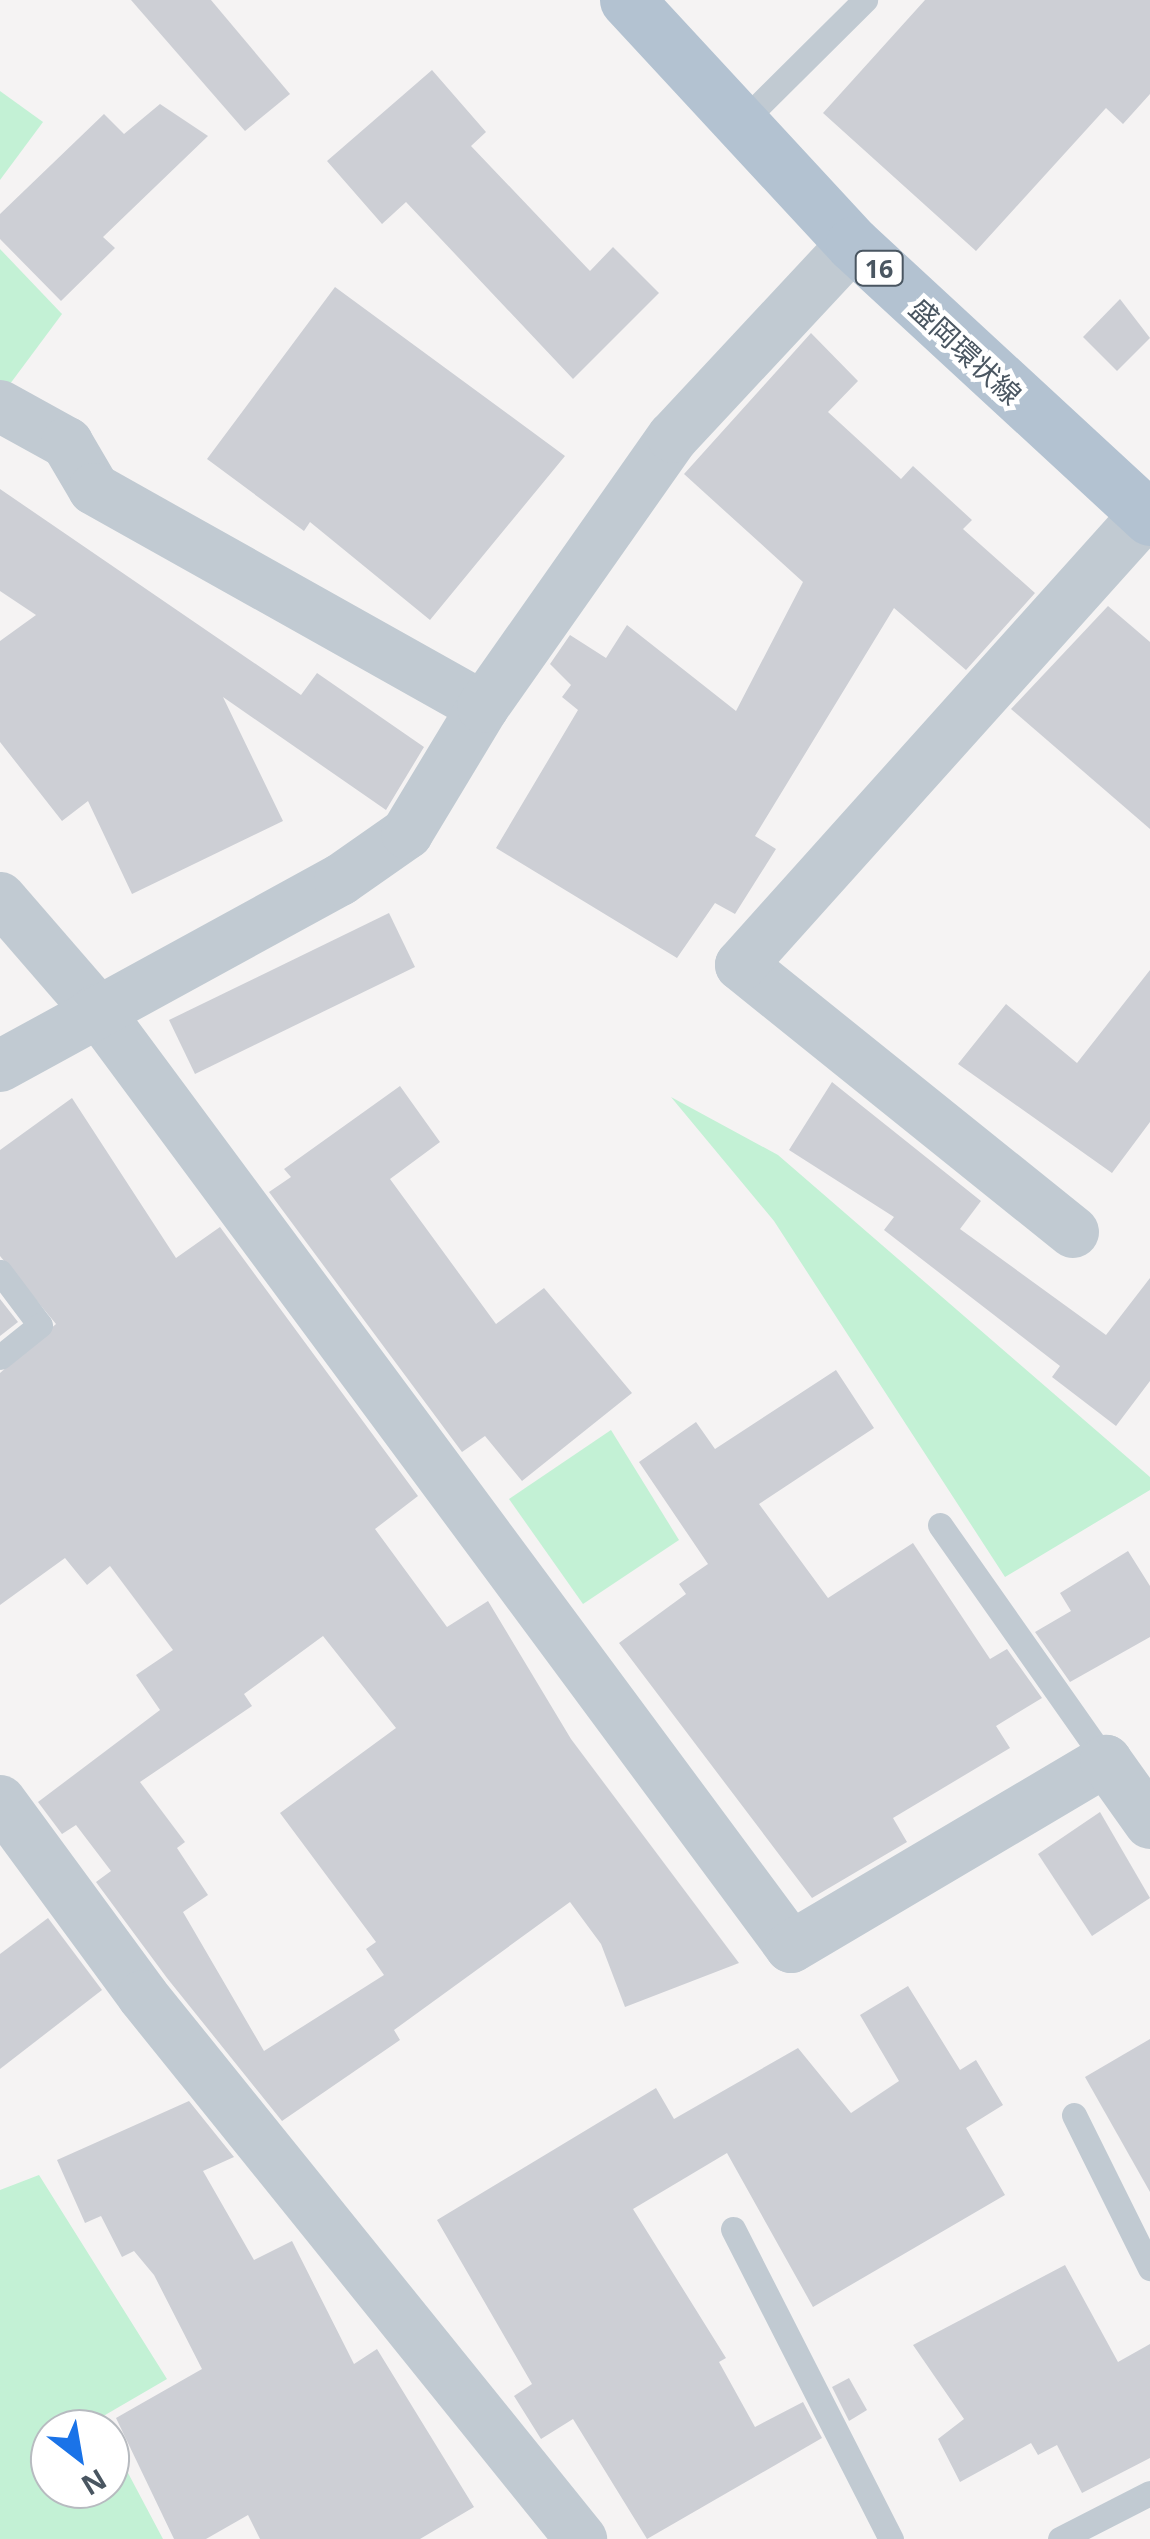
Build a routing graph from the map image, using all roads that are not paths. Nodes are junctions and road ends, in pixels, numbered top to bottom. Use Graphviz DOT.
graph roads {
  1 [pos="627,0"];
  2 [pos="864,0"];
  3 [pos="741,123"];
  4 [pos="853,244"];
  5 [pos="0,406"];
  6 [pos="1148,516"];
  7 [pos="483,707"];
  8 [pos="0,898"];
  9 [pos="96,1010"];
  10 [pos="0,1066"];
  11 [pos="1073,1232"];
  12 [pos="0,1272"];
  13 [pos="0,1357"];
  14 [pos="940,1526"];
  15 [pos="1106,1762"];
  16 [pos="0,1801"];
  17 [pos="1150,1823"];
  18 [pos="1074,2115"];
  19 [pos="733,2229"];
  20 [pos="1150,2268"];
  21 [pos="1150,2493"];
  22 [pos="568,2535"];
  23 [pos="892,2539"];
  24 [pos="1060,2539"];
  1 -- 3 [label="main road, 盛岡環状線 / 16"];
  2 -- 3 [label="lane"];
  3 -- 4 [label="main road, 盛岡環状線 / 16"];
  4 -- 6 [label="main road, 盛岡環状線 / 16"];
  4 -- 7 [label="street"];
  5 -- 7 [label="street"];
  6 -- 11 [label="street"];
  7 -- 9 [label="street"];
  8 -- 9 [label="street"];
  9 -- 10 [label="street"];
  9 -- 15 [label="street"];
  12 -- 13 [label="lane"];
  14 -- 15 [label="lane"];
  15 -- 17 [label="street"];
  16 -- 22 [label="street"];
  18 -- 20 [label="lane"];
  19 -- 23 [label="lane"];
  21 -- 24 [label="lane"];
}
